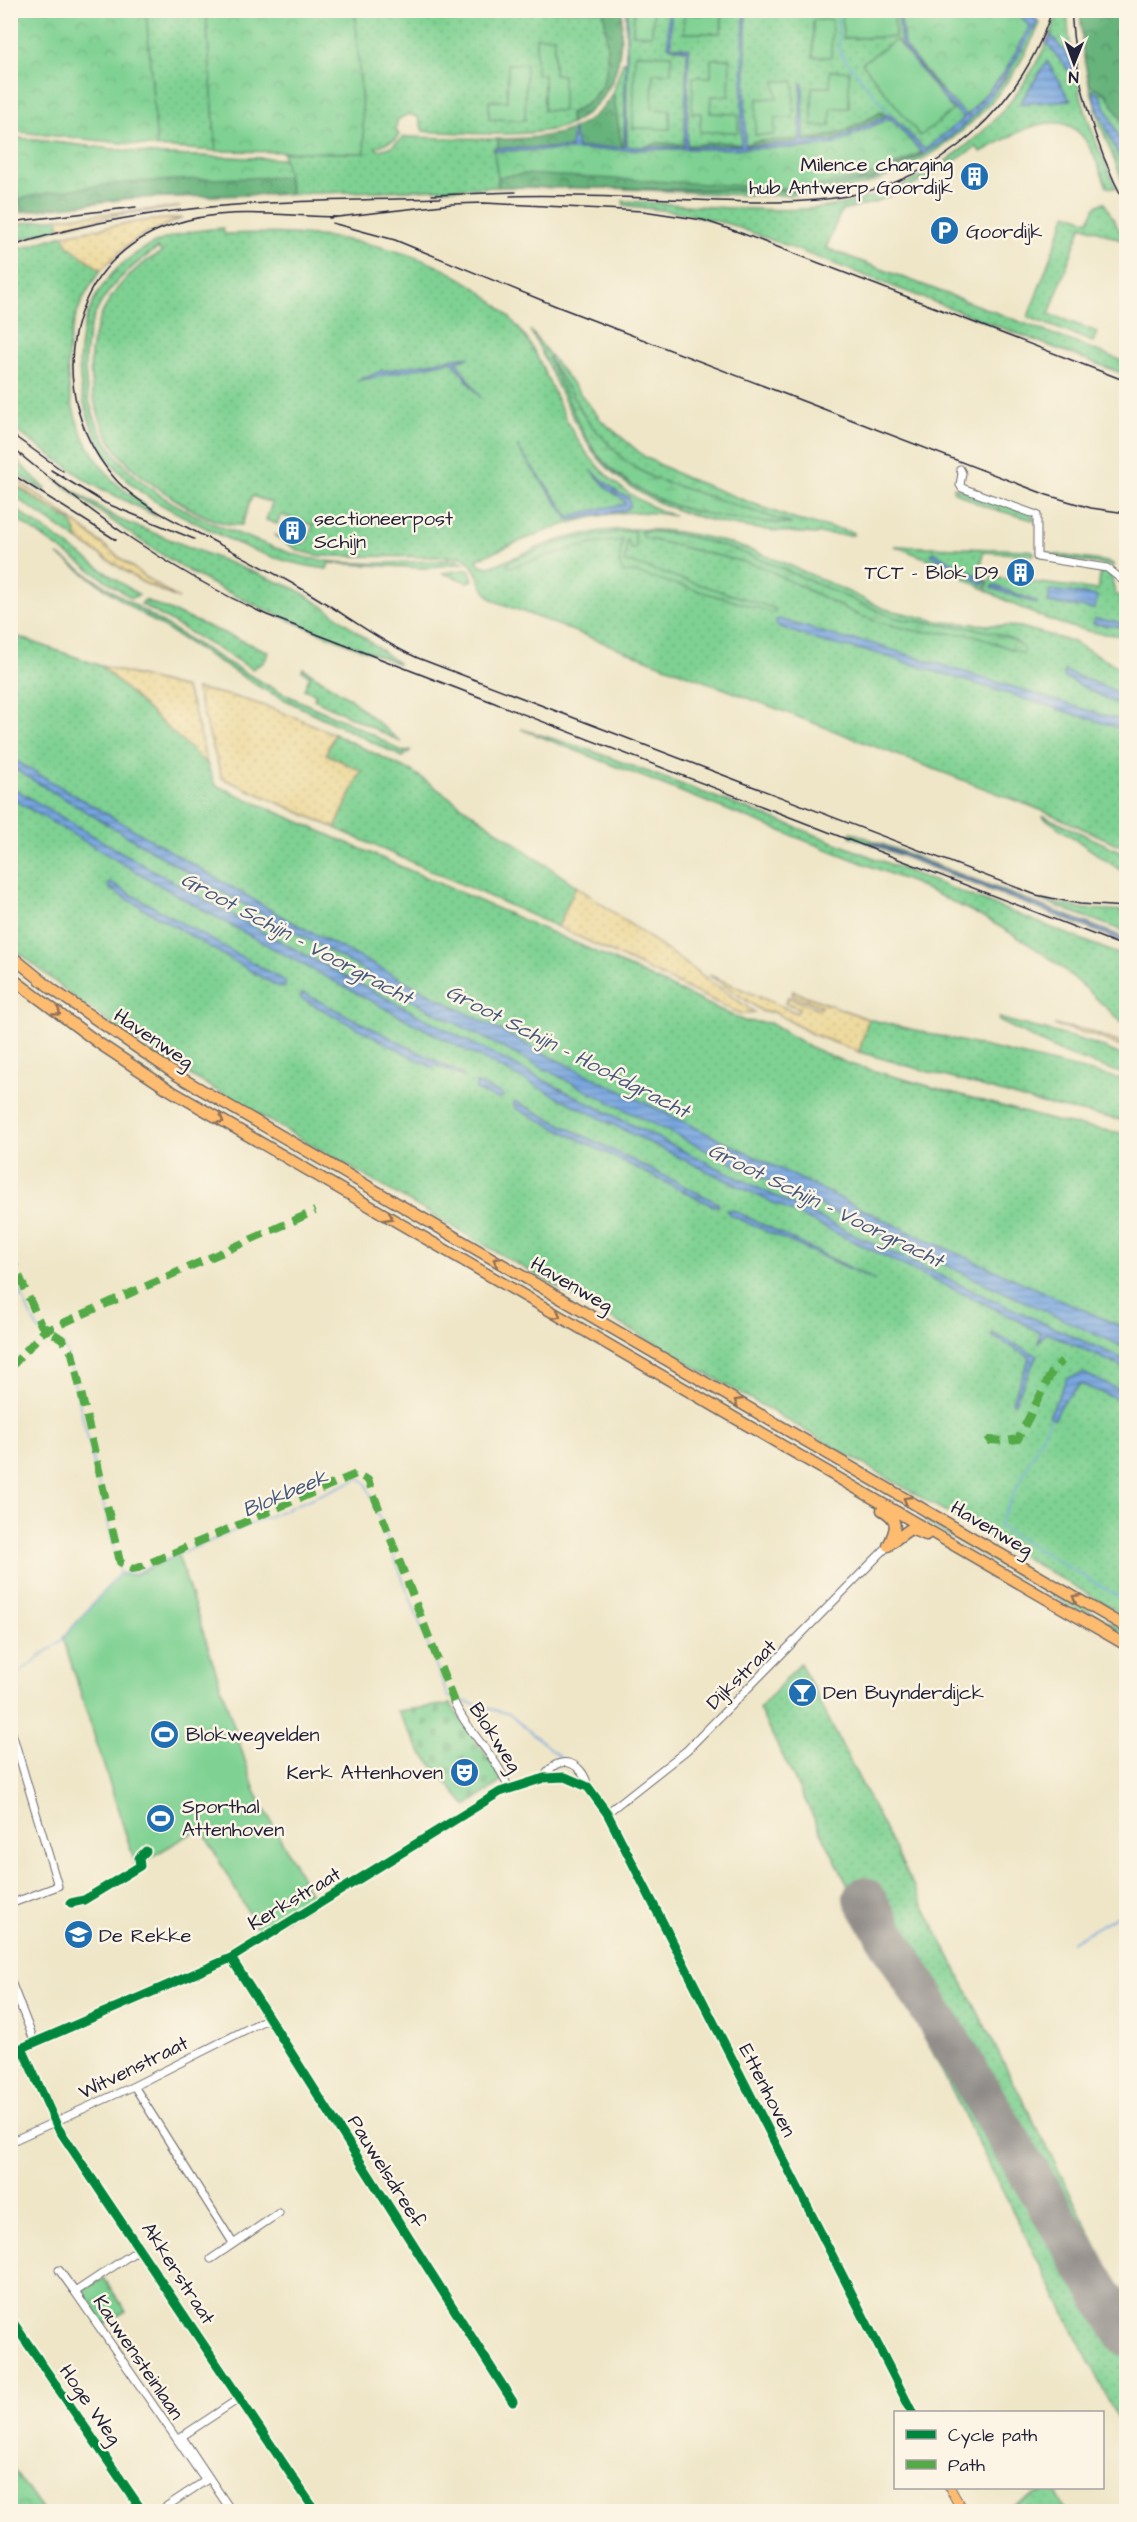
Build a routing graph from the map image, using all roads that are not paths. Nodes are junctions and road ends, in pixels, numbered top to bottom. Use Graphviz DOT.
graph roads {
  1 [pos="960,469"];
  2 [pos="1126,583"];
  3 [pos="10,955"];
  4 [pos="10,977"];
  5 [pos="744,1422"];
  6 [pos="888,1546"];
  7 [pos="1040,1596"];
  8 [pos="1126,1627"];
  9 [pos="1126,1645"];
  10 [pos="454,1702"];
  11 [pos="11,1728"];
  12 [pos="544,1778"];
  13 [pos="588,1787"];
  14 [pos="509,1790"];
  15 [pos="607,1813"];
  16 [pos="10,1904"];
  17 [pos="231,1958"];
  18 [pos="10,1979"];
  19 [pos="270,2018"];
  20 [pos="35,2043"];
  21 [pos="10,2053"];
  22 [pos="28,2066"];
  23 [pos="134,2086"];
  24 [pos="55,2122"];
  25 [pos="10,2142"];
  26 [pos="279,2213"];
  27 [pos="234,2243"];
  28 [pos="141,2248"];
  29 [pos="210,2259"];
  30 [pos="59,2270"];
  31 [pos="75,2292"];
  32 [pos="10,2318"];
  33 [pos="240,2398"];
  34 [pos="513,2402"];
  35 [pos="911,2411"];
  36 [pos="179,2438"];
  37 [pos="208,2479"];
  38 [pos="951,2489"];
  39 [pos="143,2511"];
  40 [pos="158,2511"];
  41 [pos="232,2511"];
  42 [pos="316,2511"];
  43 [pos="963,2511"];
  1 -- 2 [label="street"];
  8 -- 3 [label="highway, Havenweg, one-way"];
  4 -- 5 [label="highway, Havenweg, one-way"];
  5 -- 6 [label="highway"];
  5 -- 7 [label="highway, Havenweg"];
  6 -- 7 [label="highway"];
  6 -- 15 [label="street, Dijkstraat"];
  7 -- 9 [label="highway, Havenweg"];
  10 -- 14 [label="street, Blokweg"];
  11 -- 16 [label="street"];
  12 -- 13 [label="main road, Kerkstraat"];
  12 -- 13 [label="street, Ettenhoven"];
  12 -- 14 [label="main road, Kerkstraat"];
  13 -- 15 [label="main road, Ettenhoven"];
  14 -- 17 [label="main road, Kerkstraat"];
  15 -- 35 [label="main road, Ettenhoven"];
  17 -- 19 [label="street, Pauwelsdreef"];
  17 -- 20 [label="main road, Kerkstraat"];
  18 -- 20 [label="street"];
  19 -- 23 [label="street, Witvenstraat"];
  19 -- 34 [label="street, Pauwelsdreef"];
  20 -- 21 [label="main road, Kerkstraat"];
  22 -- 24 [label="street, Akkerstraat"];
  23 -- 24 [label="street, Witvenstraat"];
  23 -- 27 [label="street"];
  24 -- 25 [label="street, Witvenstraat"];
  24 -- 28 [label="street, Akkerstraat"];
  26 -- 27 [label="street"];
  27 -- 29 [label="street"];
  28 -- 31 [label="street, Kauwensteinlaan"];
  28 -- 33 [label="street, Akkerstraat"];
  30 -- 31 [label="street, Kauwensteinlaan"];
  31 -- 36 [label="street, Kauwensteinlaan"];
  32 -- 39 [label="street, Hoge Weg"];
  33 -- 36 [label="street"];
  33 -- 42 [label="street, Akkerstraat"];
  36 -- 37 [label="street, Kauwensteinlaan"];
  37 -- 40 [label="street"];
  37 -- 41 [label="street, Kauwensteinlaan"];
  38 -- 43 [label="main road"];
}
